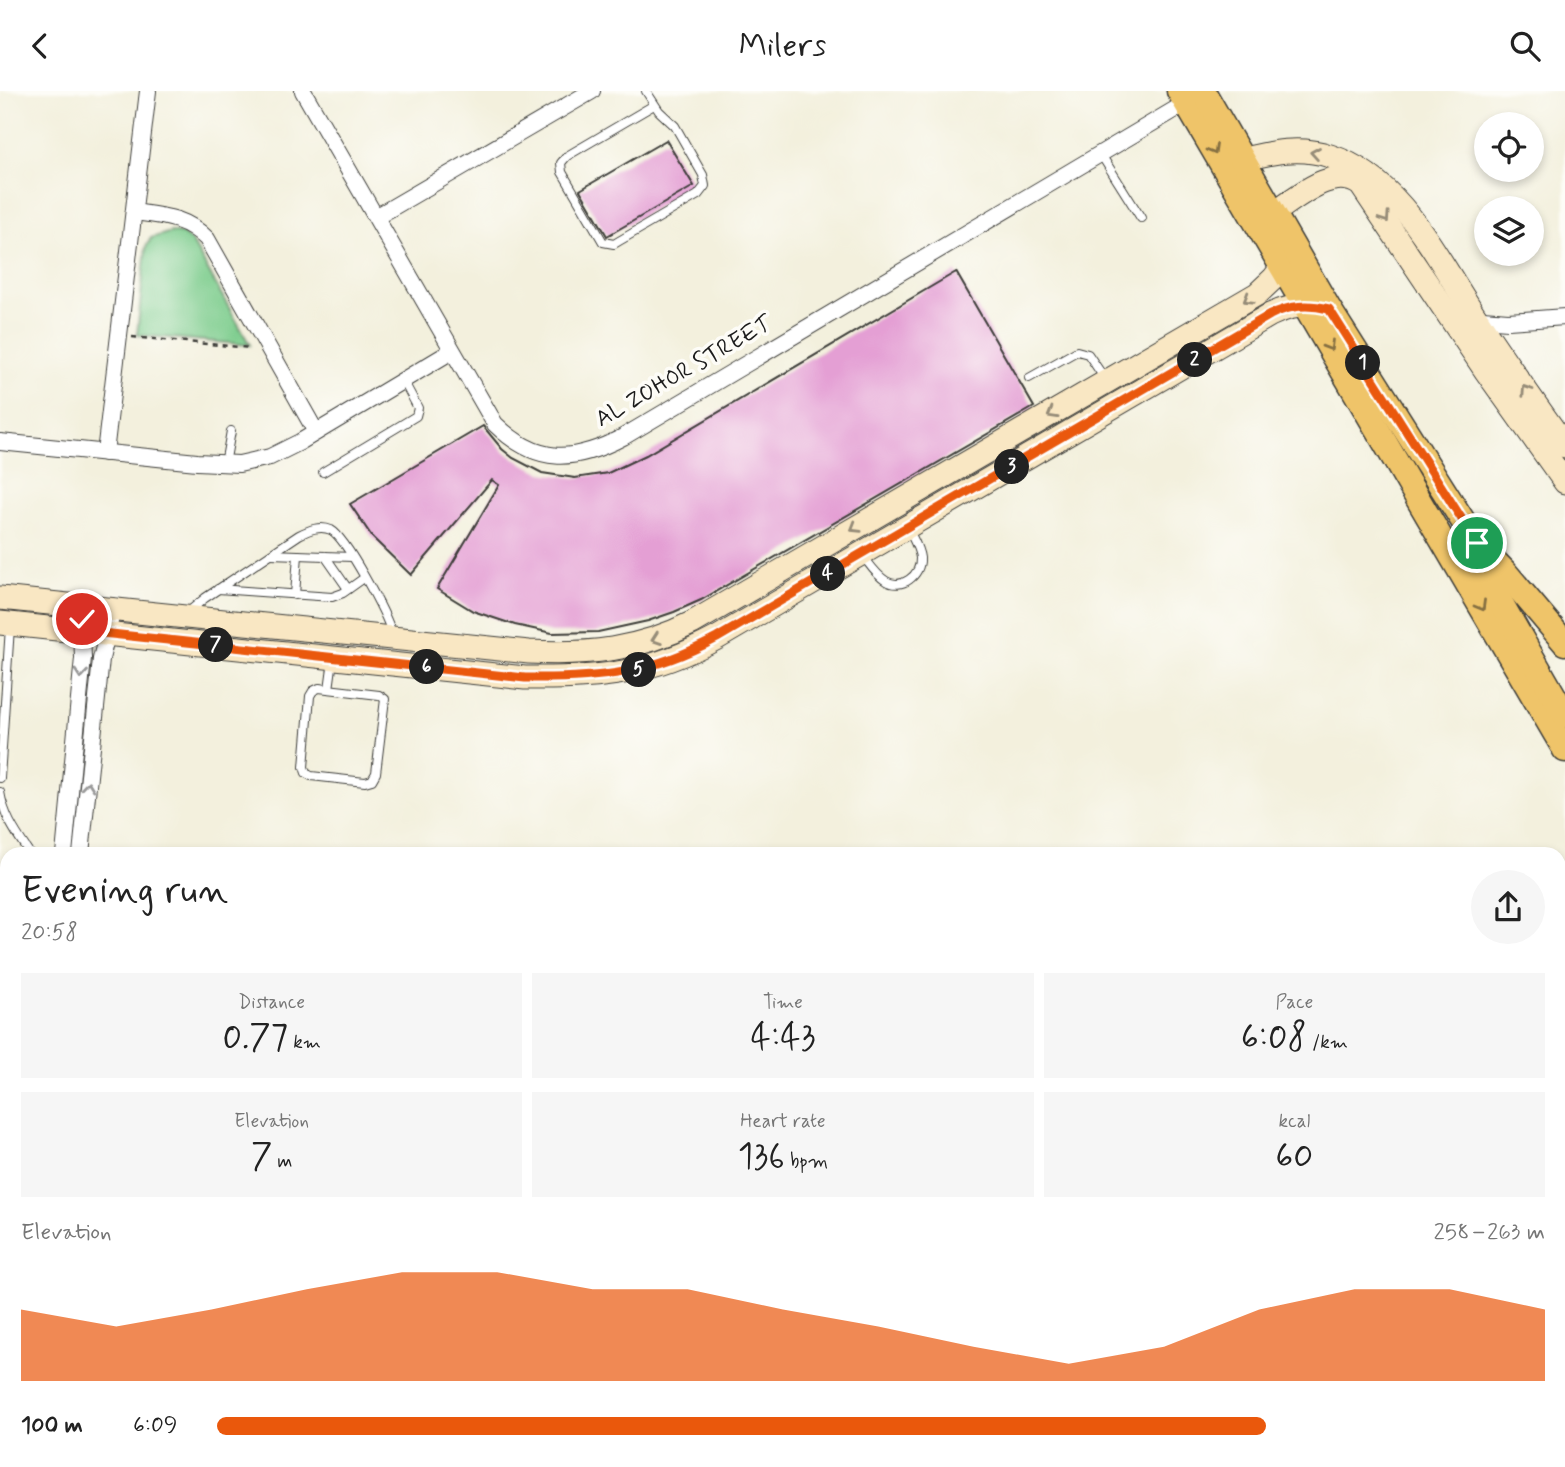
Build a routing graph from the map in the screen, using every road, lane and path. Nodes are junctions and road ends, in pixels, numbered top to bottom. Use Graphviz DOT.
graph roads {
  1 [pos="148,91"];
  2 [pos="303,91"];
  3 [pos="592,91"];
  4 [pos="646,91"];
  5 [pos="1189,95"];
  6 [pos="569,97"];
  7 [pos="654,105"];
  8 [pos="1100,153"];
  9 [pos="1241,160"];
  10 [pos="1366,181"];
  11 [pos="134,212"];
  12 [pos="1273,213"];
  13 [pos="376,217"];
  14 [pos="1141,218"];
  15 [pos="1288,260"];
  16 [pos="1303,305"];
  17 [pos="1329,309"];
  18 [pos="1450,316"];
  19 [pos="1565,317"];
  20 [pos="1477,319"];
  21 [pos="119,336"];
  22 [pos="248,337"];
  23 [pos="452,351"];
  24 [pos="1029,378"];
  25 [pos="403,380"];
  26 [pos="1107,381"];
  27 [pos="1555,420"];
  28 [pos="231,431"];
  29 [pos="316,432"];
  30 [pos="0,442"];
  31 [pos="1565,446"];
  32 [pos="105,453"];
  33 [pos="226,464"];
  34 [pos="323,472"];
  35 [pos="1565,482"];
  36 [pos="907,527"];
  37 [pos="1477,543"];
  38 [pos="271,554"];
  39 [pos="861,554"];
  40 [pos="298,555"];
  41 [pos="325,556"];
  42 [pos="352,557"];
  43 [pos="364,578"];
  44 [pos="218,589"];
  45 [pos="348,589"];
  46 [pos="295,595"];
  47 [pos="0,598"];
  48 [pos="80,606"];
  49 [pos="113,609"];
  50 [pos="184,616"];
  51 [pos="5,623"];
  52 [pos="95,632"];
  53 [pos="392,637"];
  54 [pos="1565,643"];
  55 [pos="333,657"];
  56 [pos="329,689"];
  57 [pos="1565,715"];
  58 [pos="1565,750"];
  59 [pos="0,778"];
  60 [pos="0,792"];
  61 [pos="25,847"];
  62 [pos="65,847"];
  63 [pos="82,847"];
  1 -- 11 [label="street"];
  2 -- 13 [label="street, AL ZOHOR STREET"];
  3 -- 6 [label="street"];
  4 -- 7 [label="lane"];
  5 -- 8 [label="street, AL ZOHOR STREET"];
  5 -- 9 [label="main road"];
  5 -- 15 [label="main road, one-way"];
  6 -- 13 [label="street"];
  7 -- 7 [label="lane"];
  8 -- 14 [label="lane"];
  8 -- 23 [label="street, AL ZOHOR STREET"];
  10 -- 9 [label="main road, one-way"];
  9 -- 12 [label="main road"];
  10 -- 12 [label="main road"];
  10 -- 18 [label="main road, one-way"];
  10 -- 20 [label="main road"];
  11 -- 21 [label="street"];
  11 -- 29 [label="street"];
  12 -- 15 [label="main road"];
  13 -- 23 [label="street, AL ZOHOR STREET"];
  15 -- 16 [label="main road"];
  15 -- 17 [label="main road"];
  15 -- 26 [label="main road, one-way"];
  16 -- 17 [label="main road"];
  16 -- 36 [label="main road"];
  16 -- 58 [label="main road, one-way"];
  17 -- 37 [label="main road"];
  18 -- 20 [label="street"];
  18 -- 35 [label="main road"];
  19 -- 20 [label="street"];
  27 -- 20 [label="main road, one-way"];
  21 -- 22 [label="path"];
  21 -- 32 [label="street"];
  23 -- 25 [label="street"];
  24 -- 26 [label="lane"];
  25 -- 29 [label="street"];
  25 -- 34 [label="lane"];
  26 -- 53 [label="main road, one-way"];
  27 -- 31 [label="main road"];
  28 -- 33 [label="lane"];
  29 -- 33 [label="street"];
  30 -- 32 [label="street"];
  32 -- 33 [label="street"];
  36 -- 39 [label="main road"];
  36 -- 39 [label="lane"];
  37 -- 54 [label="main road"];
  37 -- 57 [label="main road"];
  38 -- 40 [label="lane"];
  38 -- 42 [label="lane"];
  38 -- 44 [label="lane"];
  39 -- 55 [label="main road"];
  40 -- 41 [label="lane"];
  40 -- 46 [label="lane"];
  41 -- 42 [label="lane"];
  41 -- 45 [label="lane"];
  42 -- 43 [label="lane"];
  43 -- 45 [label="lane"];
  43 -- 53 [label="lane"];
  44 -- 46 [label="lane"];
  44 -- 50 [label="lane"];
  45 -- 46 [label="lane"];
  47 -- 48 [label="main road"];
  48 -- 49 [label="main road"];
  48 -- 52 [label="street"];
  49 -- 50 [label="main road"];
  49 -- 52 [label="street"];
  50 -- 53 [label="main road"];
  51 -- 52 [label="main road"];
  51 -- 59 [label="lane"];
  52 -- 55 [label="main road"];
  52 -- 62 [label="street, one-way"];
  63 -- 52 [label="street, one-way"];
  55 -- 56 [label="lane"];
  56 -- 56 [label="lane"];
  60 -- 61 [label="lane"];
}
